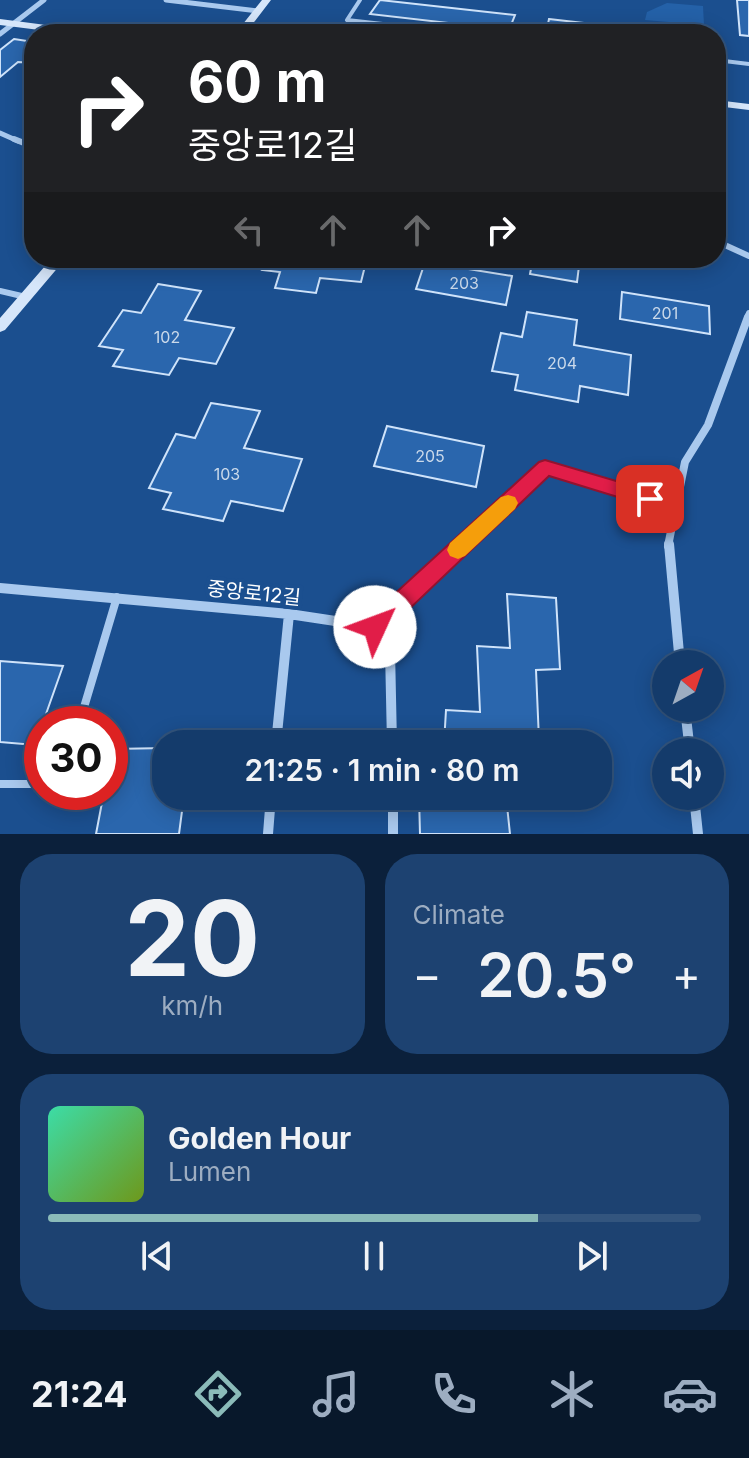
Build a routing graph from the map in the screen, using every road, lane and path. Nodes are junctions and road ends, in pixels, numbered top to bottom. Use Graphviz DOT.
graph roads {
  1 [pos="44,0"];
  2 [pos="166,0"];
  3 [pos="267,0"];
  4 [pos="360,0"];
  5 [pos="258,11"];
  6 [pos="0,22"];
  7 [pos="13,24"];
  8 [pos="248,24"];
  9 [pos="376,24"];
  10 [pos="24,25"];
  11 [pos="0,34"];
  12 [pos="726,61"];
  13 [pos="749,64"];
  14 [pos="726,104"];
  15 [pos="749,107"];
  16 [pos="0,133"];
  17 [pos="24,143"];
  18 [pos="726,246"];
  19 [pos="749,256"];
  20 [pos="51,268"];
  21 [pos="0,291"];
  22 [pos="26,297"];
  23 [pos="749,313"];
  24 [pos="0,327"];
  25 [pos="676,507"];
  26 [pos="0,588"];
  27 [pos="117,597"];
  28 [pos="289,614"];
  29 [pos="375,627"];
  30 [pos="679,650"];
  31 [pos="84,706"];
  32 [pos="277,730"];
  33 [pos="392,730"];
  34 [pos="0,784"];
  35 [pos="24,784"];
  36 [pos="270,810"];
  37 [pos="393,810"];
  38 [pos="695,810"];
  39 [pos="268,834"];
  40 [pos="393,834"];
  41 [pos="698,834"];
  1 -- 7 [label="street"];
  2 -- 5 [label="street"];
  3 -- 5 [label="main road"];
  4 -- 9 [label="lane"];
  5 -- 8 [label="main road"];
  6 -- 7 [label="main road"];
  7 -- 10 [label="main road"];
  7 -- 11 [label="street"];
  12 -- 13 [label="lane"];
  14 -- 15 [label="main road"];
  16 -- 17 [label="street"];
  18 -- 19 [label="street"];
  20 -- 22 [label="main road"];
  21 -- 22 [label="street"];
  22 -- 24 [label="main road"];
  23 -- 25 [label="street"];
  25 -- 29 [label="street"];
  25 -- 30 [label="street"];
  26 -- 27 [label="street, 중앙로12길"];
  27 -- 28 [label="street, 중앙로12길"];
  27 -- 31 [label="lane"];
  28 -- 29 [label="street, 중앙로12길"];
  28 -- 32 [label="street"];
  29 -- 33 [label="street"];
  34 -- 35 [label="lane"];
  36 -- 39 [label="street"];
  37 -- 40 [label="street"];
  38 -- 41 [label="street"];
}
